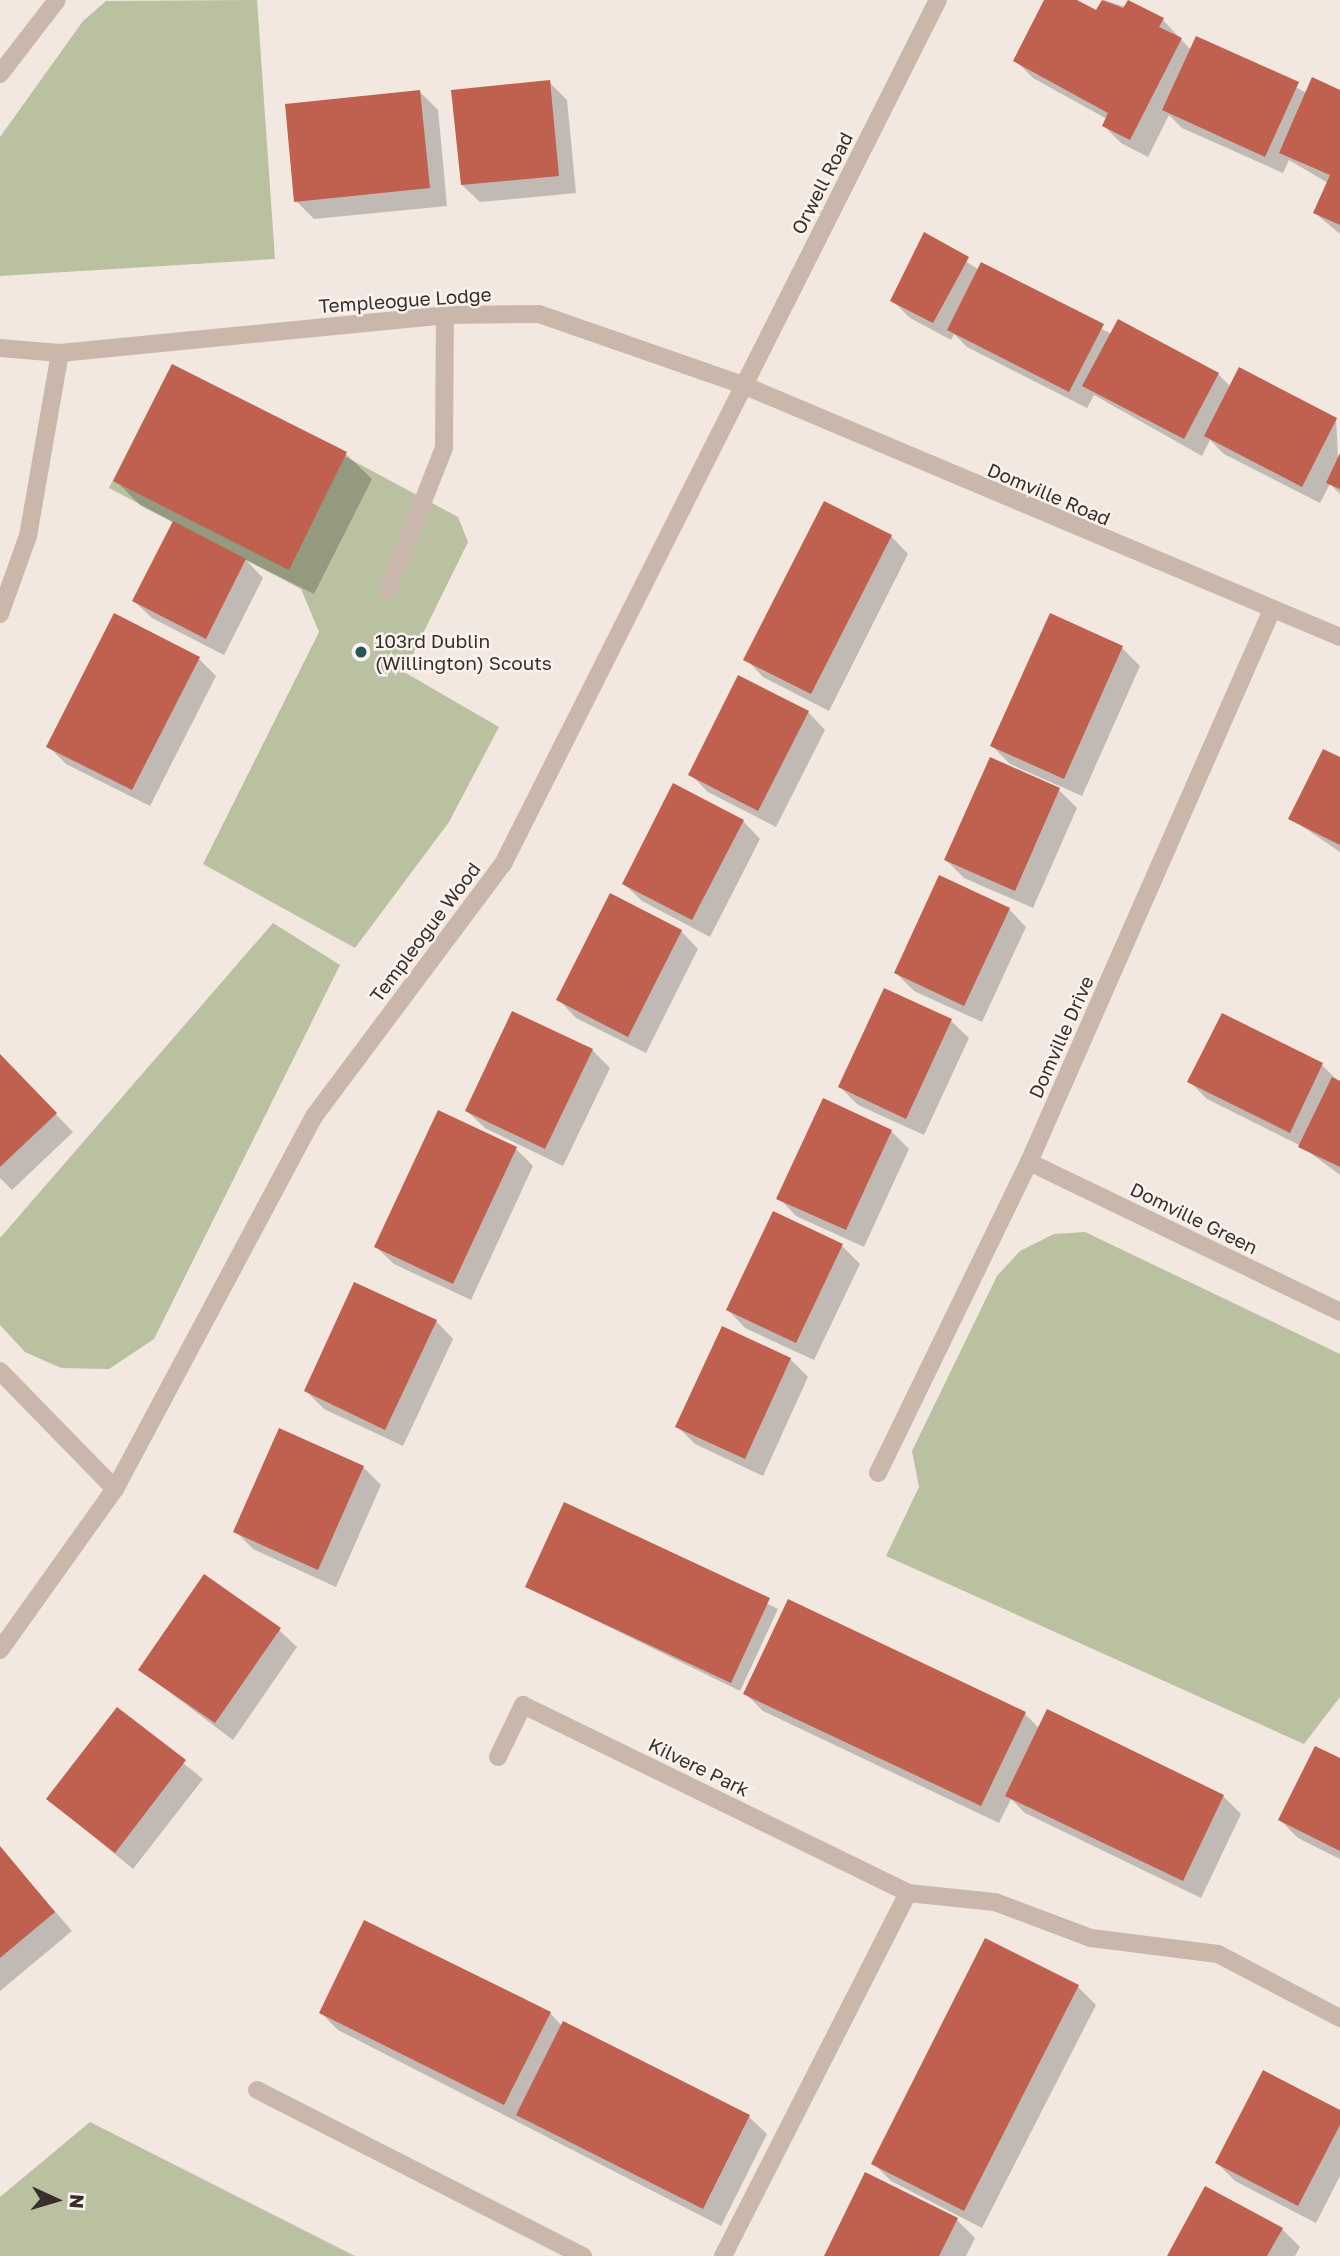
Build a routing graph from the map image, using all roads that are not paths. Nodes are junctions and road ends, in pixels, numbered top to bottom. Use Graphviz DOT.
graph roads {
  1 [pos="57,0"];
  2 [pos="939,0"];
  3 [pos="0,74"];
  4 [pos="445,315"];
  5 [pos="0,348"];
  6 [pos="60,353"];
  7 [pos="743,385"];
  8 [pos="388,590"];
  9 [pos="1271,612"];
  10 [pos="0,614"];
  11 [pos="1340,638"];
  12 [pos="1029,1162"];
  13 [pos="1340,1312"];
  14 [pos="0,1371"];
  15 [pos="878,1473"];
  16 [pos="115,1489"];
  17 [pos="0,1650"];
  18 [pos="498,1757"];
  19 [pos="908,1893"];
  20 [pos="1340,2018"];
  21 [pos="257,2090"];
  22 [pos="583,2256"];
  23 [pos="723,2256"];
  1 -- 3 [label="street"];
  2 -- 7 [label="street, Orwell Road"];
  4 -- 6 [label="street, Templeogue Lodge"];
  4 -- 7 [label="street, Templeogue Lodge"];
  4 -- 8 [label="street"];
  5 -- 6 [label="street, Templeogue Lodge"];
  6 -- 10 [label="street"];
  7 -- 9 [label="street, Domville Road"];
  7 -- 16 [label="street, Templeogue Wood"];
  9 -- 11 [label="street, Domville Road"];
  9 -- 12 [label="street, Domville Drive"];
  12 -- 13 [label="street, Domville Green"];
  12 -- 15 [label="street, Domville Drive"];
  14 -- 16 [label="street"];
  16 -- 17 [label="street, Templeogue Wood"];
  18 -- 19 [label="street, Kilvere Park"];
  19 -- 20 [label="street, Kilvere Park"];
  19 -- 23 [label="street"];
  21 -- 22 [label="street"];
}
